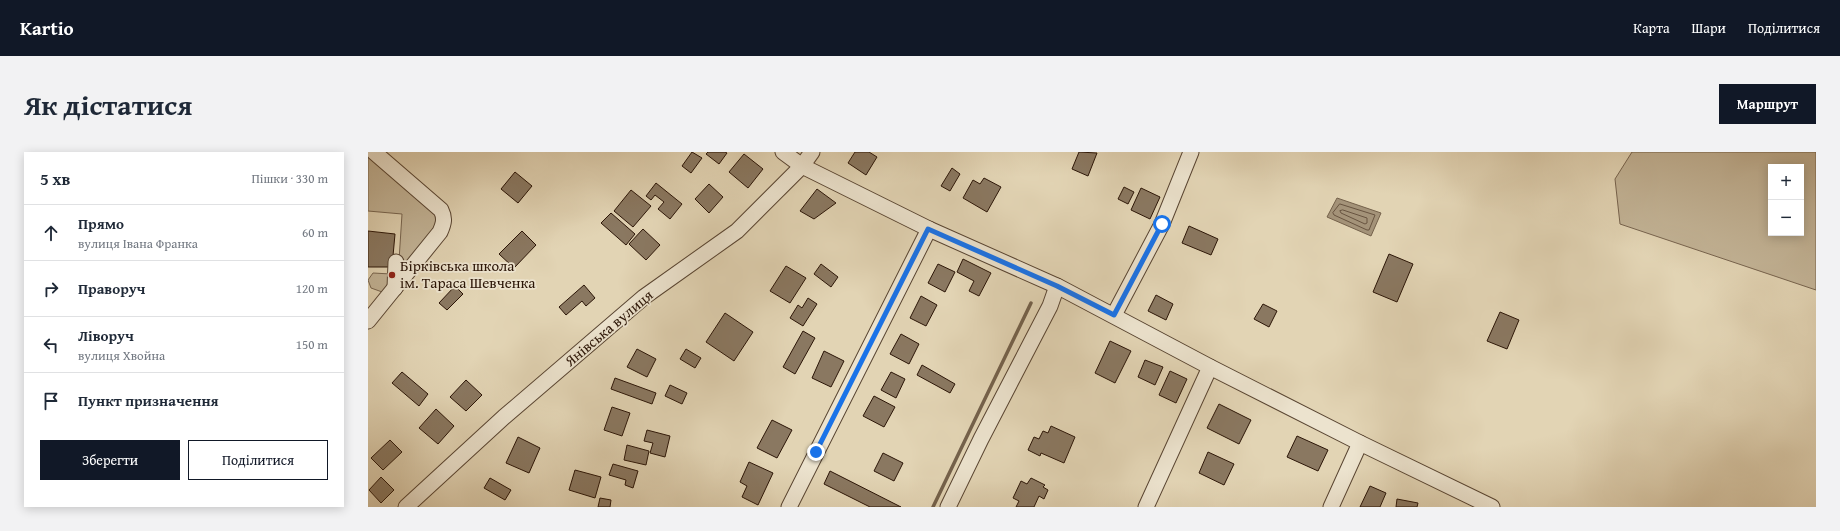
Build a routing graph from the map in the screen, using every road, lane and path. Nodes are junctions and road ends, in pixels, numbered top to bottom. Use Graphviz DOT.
graph roads {
  1 [pos="374,152"];
  2 [pos="783,152"];
  3 [pos="812,152"];
  4 [pos="1191,152"];
  5 [pos="802,166"];
  6 [pos="928,229"];
  7 [pos="396,262"];
  8 [pos="1057,286"];
  9 [pos="395,288"];
  10 [pos="1114,315"];
  11 [pos="368,322"];
  12 [pos="1210,368"];
  13 [pos="1360,443"];
  14 [pos="406,507"];
  15 [pos="788,507"];
  16 [pos="948,507"];
  17 [pos="1146,507"];
  18 [pos="1331,507"];
  19 [pos="1492,507"];
  1 -- 9 [label="street"];
  2 -- 5 [label="street"];
  3 -- 5 [label="street, Янівська вулиця"];
  4 -- 10 [label="street"];
  5 -- 6 [label="street"];
  5 -- 14 [label="street, Янівська вулиця"];
  6 -- 8 [label="street"];
  6 -- 15 [label="street"];
  7 -- 9 [label="street"];
  8 -- 10 [label="street"];
  8 -- 16 [label="street"];
  9 -- 11 [label="street"];
  10 -- 12 [label="street"];
  12 -- 13 [label="street"];
  12 -- 17 [label="street"];
  13 -- 18 [label="street"];
  13 -- 19 [label="street"];
}
